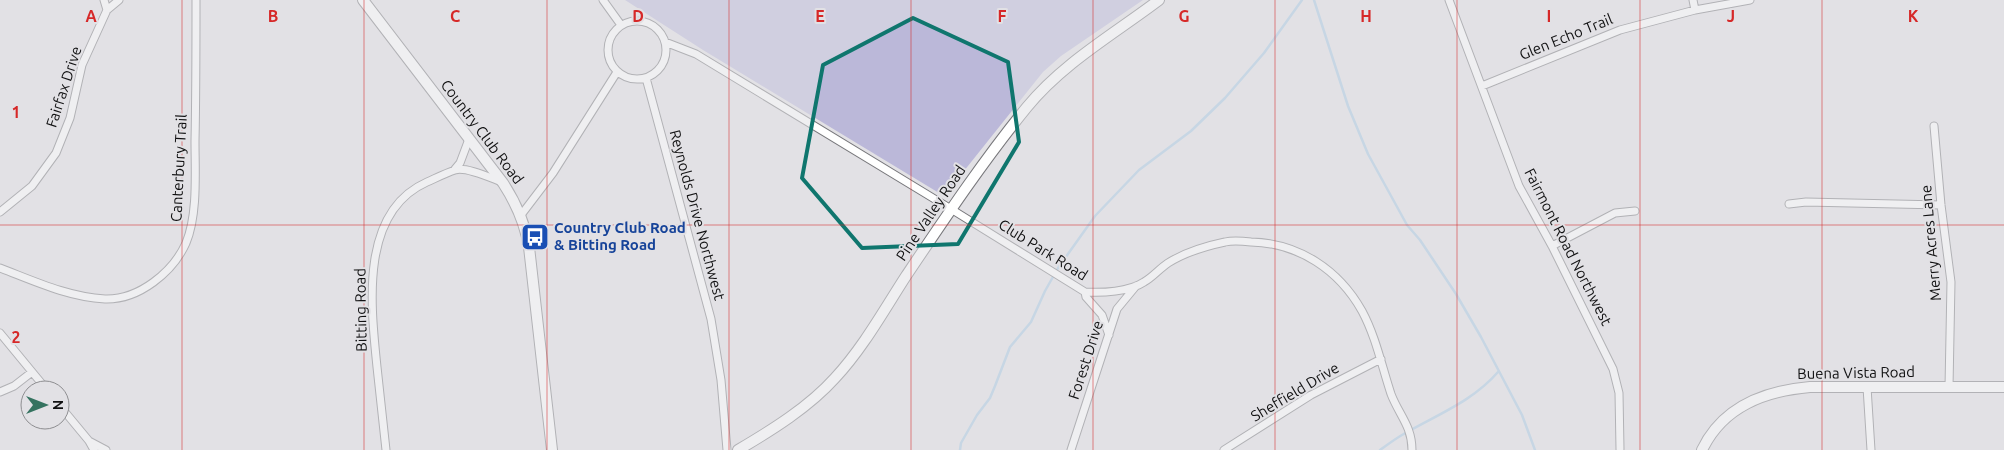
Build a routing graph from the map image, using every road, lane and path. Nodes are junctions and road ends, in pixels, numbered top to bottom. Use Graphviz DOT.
graph roads {
  1 [pos="104,0"];
  2 [pos="119,0"];
  3 [pos="196,0"];
  4 [pos="363,0"];
  5 [pos="603,0"];
  6 [pos="1159,0"];
  7 [pos="1449,0"];
  8 [pos="1693,0"];
  9 [pos="1750,0"];
  10 [pos="107,10"];
  11 [pos="1695,10"];
  12 [pos="621,25"];
  13 [pos="665,42"];
  14 [pos="617,72"];
  15 [pos="646,78"];
  16 [pos="1482,86"];
  17 [pos="1934,126"];
  18 [pos="469,139"];
  19 [pos="455,170"];
  20 [pos="503,183"];
  21 [pos="1788,204"];
  22 [pos="1941,205"];
  23 [pos="951,208"];
  24 [pos="1635,211"];
  25 [pos="0,212"];
  26 [pos="521,215"];
  27 [pos="1552,246"];
  28 [pos="0,268"];
  29 [pos="1139,285"];
  30 [pos="1085,292"];
  31 [pos="0,333"];
  32 [pos="1109,336"];
  33 [pos="1381,359"];
  34 [pos="32,372"];
  35 [pos="39,380"];
  36 [pos="1867,387"];
  37 [pos="1949,387"];
  38 [pos="2004,387"];
  39 [pos="0,392"];
  40 [pos="70,418"];
  41 [pos="89,441"];
  42 [pos="94,450"];
  43 [pos="106,450"];
  44 [pos="386,450"];
  45 [pos="552,450"];
  46 [pos="727,450"];
  47 [pos="738,450"];
  48 [pos="1071,450"];
  49 [pos="1224,450"];
  50 [pos="1412,450"];
  51 [pos="1621,450"];
  52 [pos="1702,450"];
  53 [pos="1871,450"];
  1 -- 10 [label="street"];
  2 -- 10 [label="street, Fairfax Drive"];
  3 -- 28 [label="street, Canterbury Trail"];
  4 -- 18 [label="street, Country Club Road"];
  5 -- 12 [label="street"];
  6 -- 23 [label="street, Pine Valley Road"];
  7 -- 16 [label="street, Fairmont Road Northwest"];
  8 -- 11 [label="street"];
  9 -- 11 [label="street, Glen Echo Trail"];
  10 -- 25 [label="street, Fairfax Drive"];
  11 -- 16 [label="street, Glen Echo Trail"];
  12 -- 13 [label="street"];
  12 -- 14 [label="street"];
  13 -- 15 [label="street"];
  13 -- 23 [label="street, Club Park Road"];
  14 -- 15 [label="street"];
  14 -- 26 [label="street"];
  15 -- 46 [label="street, Reynolds Drive Northwest"];
  16 -- 27 [label="street, Fairmont Road Northwest"];
  17 -- 22 [label="street, Merry Acres Lane"];
  18 -- 19 [label="street"];
  18 -- 20 [label="street, Country Club Road"];
  19 -- 20 [label="street"];
  19 -- 44 [label="street, Bitting Road"];
  20 -- 26 [label="street, Country Club Road"];
  21 -- 22 [label="street"];
  22 -- 37 [label="street, Merry Acres Lane"];
  23 -- 30 [label="street, Club Park Road"];
  23 -- 47 [label="street, Pine Valley Road"];
  24 -- 27 [label="street"];
  26 -- 45 [label="street, Country Club Road"];
  27 -- 51 [label="street, Fairmont Road Northwest"];
  29 -- 30 [label="street, Club Park Road"];
  29 -- 32 [label="street, Forest Drive"];
  29 -- 33 [label="street, Club Park Road"];
  30 -- 32 [label="street"];
  31 -- 34 [label="street"];
  32 -- 48 [label="street, Forest Drive"];
  33 -- 49 [label="street, Sheffield Drive"];
  33 -- 50 [label="street, Club Park Road"];
  34 -- 35 [label="street"];
  34 -- 39 [label="street"];
  36 -- 37 [label="street, Buena Vista Road"];
  36 -- 52 [label="street, Buena Vista Road"];
  36 -- 53 [label="street"];
  37 -- 38 [label="street, Buena Vista Road"];
  40 -- 41 [label="street"];
  41 -- 42 [label="street"];
  41 -- 43 [label="street"];
}
